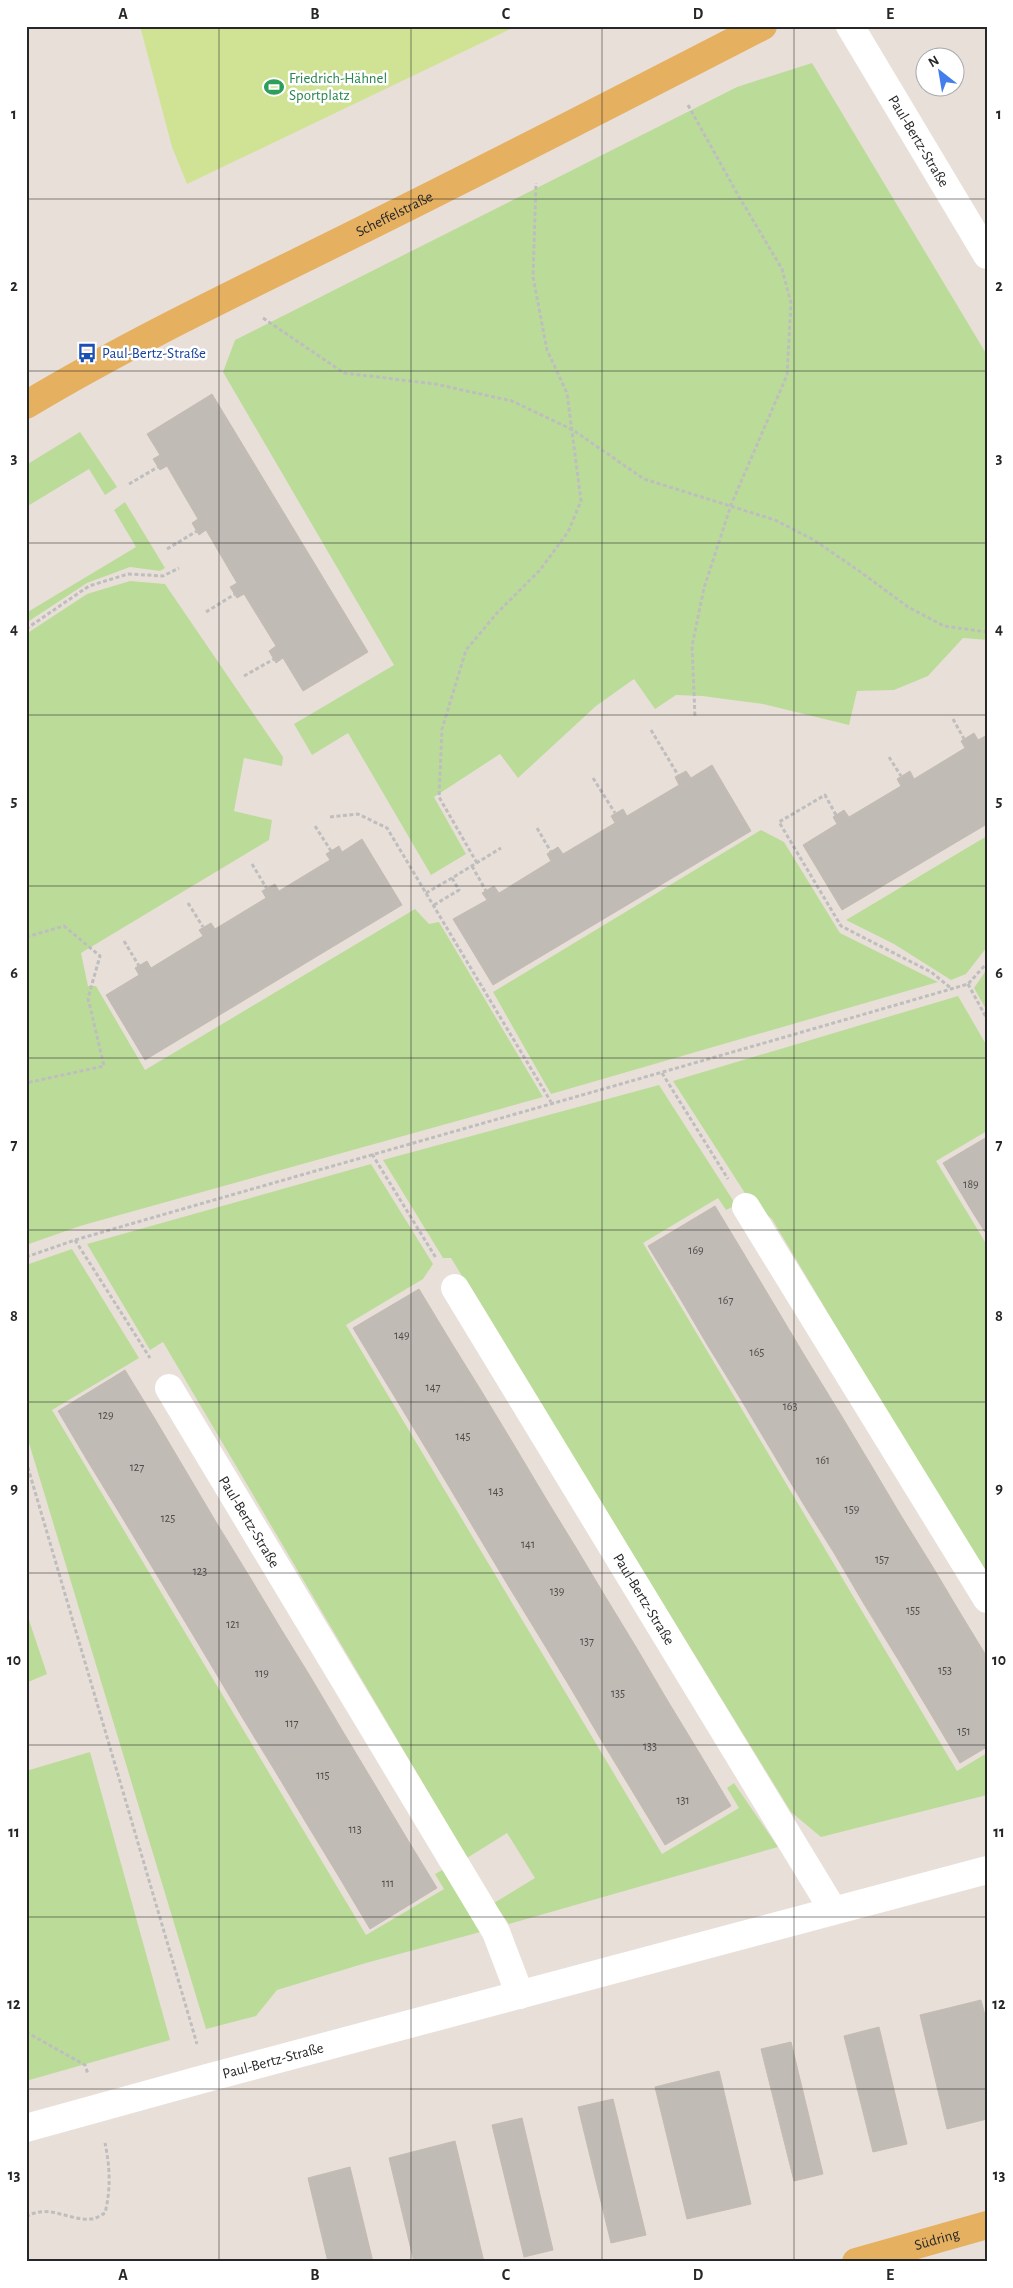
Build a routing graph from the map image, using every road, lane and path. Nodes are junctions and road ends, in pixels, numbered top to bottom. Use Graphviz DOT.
graph roads {
  1 [pos="763,26"];
  2 [pos="850,26"];
  3 [pos="671,73"];
  4 [pos="538,142"];
  5 [pos="987,255"];
  6 [pos="229,296"];
  7 [pos="26,405"];
  8 [pos="573,430"];
  9 [pos="158,467"];
  10 [pos="129,484"];
  11 [pos="731,504"];
  12 [pos="197,531"];
  13 [pos="167,549"];
  14 [pos="179,568"];
  15 [pos="234,594"];
  16 [pos="206,612"];
  17 [pos="26,629"];
  18 [pos="987,632"];
  19 [pos="274,659"];
  20 [pos="244,676"];
  21 [pos="695,717"];
  22 [pos="953,719"];
  23 [pos="651,730"];
  24 [pos="964,739"];
  25 [pos="890,757"];
  26 [pos="678,775"];
  27 [pos="901,776"];
  28 [pos="593,778"];
  29 [pos="615,813"];
  30 [pos="836,814"];
  31 [pos="330,817"];
  32 [pos="315,826"];
  33 [pos="537,828"];
  34 [pos="501,848"];
  35 [pos="331,851"];
  36 [pos="551,852"];
  37 [pos="478,863"];
  38 [pos="252,864"];
  39 [pos="472,866"];
  40 [pos="452,878"];
  41 [pos="266,889"];
  42 [pos="486,891"];
  43 [pos="426,893"];
  44 [pos="188,903"];
  45 [pos="434,905"];
  46 [pos="203,927"];
  47 [pos="26,937"];
  48 [pos="124,941"];
  49 [pos="987,963"];
  50 [pos="139,966"];
  51 [pos="968,984"];
  52 [pos="952,989"];
  53 [pos="987,1019"];
  54 [pos="662,1073"];
  55 [pos="26,1083"];
  56 [pos="551,1102"];
  57 [pos="372,1154"];
  58 [pos="746,1207"];
  59 [pos="75,1240"];
  60 [pos="26,1257"];
  61 [pos="455,1288"];
  62 [pos="169,1388"];
  63 [pos="26,1461"];
  64 [pos="987,1599"];
  65 [pos="987,1870"];
  66 [pos="833,1910"];
  67 [pos="520,1995"];
  68 [pos="26,2032"];
  69 [pos="207,2078"];
  70 [pos="98,2107"];
  71 [pos="26,2128"];
  72 [pos="26,2217"];
  73 [pos="987,2225"];
  74 [pos="856,2262"];
  1 -- 3 [label="main road, Scheffelstraße"];
  2 -- 5 [label="street, Paul-Bertz-Straße"];
  3 -- 4 [label="main road, Scheffelstraße"];
  3 -- 11 [label="path"];
  4 -- 6 [label="main road, Scheffelstraße"];
  4 -- 8 [label="path"];
  6 -- 7 [label="main road, Scheffelstraße"];
  6 -- 8 [label="path"];
  8 -- 11 [label="path"];
  8 -- 37 [label="path"];
  9 -- 10 [label="path"];
  11 -- 18 [label="path"];
  11 -- 21 [label="path"];
  12 -- 13 [label="path"];
  14 -- 17 [label="path"];
  15 -- 16 [label="path"];
  19 -- 20 [label="path"];
  22 -- 24 [label="path"];
  23 -- 26 [label="path"];
  25 -- 27 [label="path"];
  28 -- 29 [label="path"];
  30 -- 52 [label="path"];
  31 -- 43 [label="path"];
  32 -- 35 [label="path"];
  33 -- 36 [label="path"];
  34 -- 37 [label="path"];
  37 -- 39 [label="path"];
  38 -- 41 [label="path"];
  39 -- 40 [label="path"];
  39 -- 42 [label="path"];
  40 -- 43 [label="path"];
  40 -- 45 [label="path"];
  43 -- 45 [label="path"];
  44 -- 46 [label="path"];
  45 -- 56 [label="path"];
  47 -- 55 [label="path"];
  48 -- 50 [label="path"];
  49 -- 51 [label="path"];
  51 -- 52 [label="path"];
  51 -- 53 [label="path"];
  52 -- 54 [label="path"];
  54 -- 56 [label="path"];
  54 -- 58 [label="path"];
  56 -- 57 [label="path"];
  57 -- 59 [label="path"];
  57 -- 61 [label="path"];
  58 -- 64 [label="street"];
  59 -- 60 [label="path"];
  59 -- 62 [label="path"];
  61 -- 66 [label="street, Paul-Bertz-Straße"];
  62 -- 67 [label="street, Paul-Bertz-Straße"];
  63 -- 69 [label="path"];
  65 -- 66 [label="street, Paul-Bertz-Straße"];
  66 -- 67 [label="street, Paul-Bertz-Straße"];
  67 -- 69 [label="street, Paul-Bertz-Straße"];
  68 -- 70 [label="path"];
  69 -- 70 [label="street, Paul-Bertz-Straße"];
  70 -- 71 [label="street, Paul-Bertz-Straße"];
  70 -- 72 [label="path"];
  73 -- 74 [label="main road, Südring"];
}
